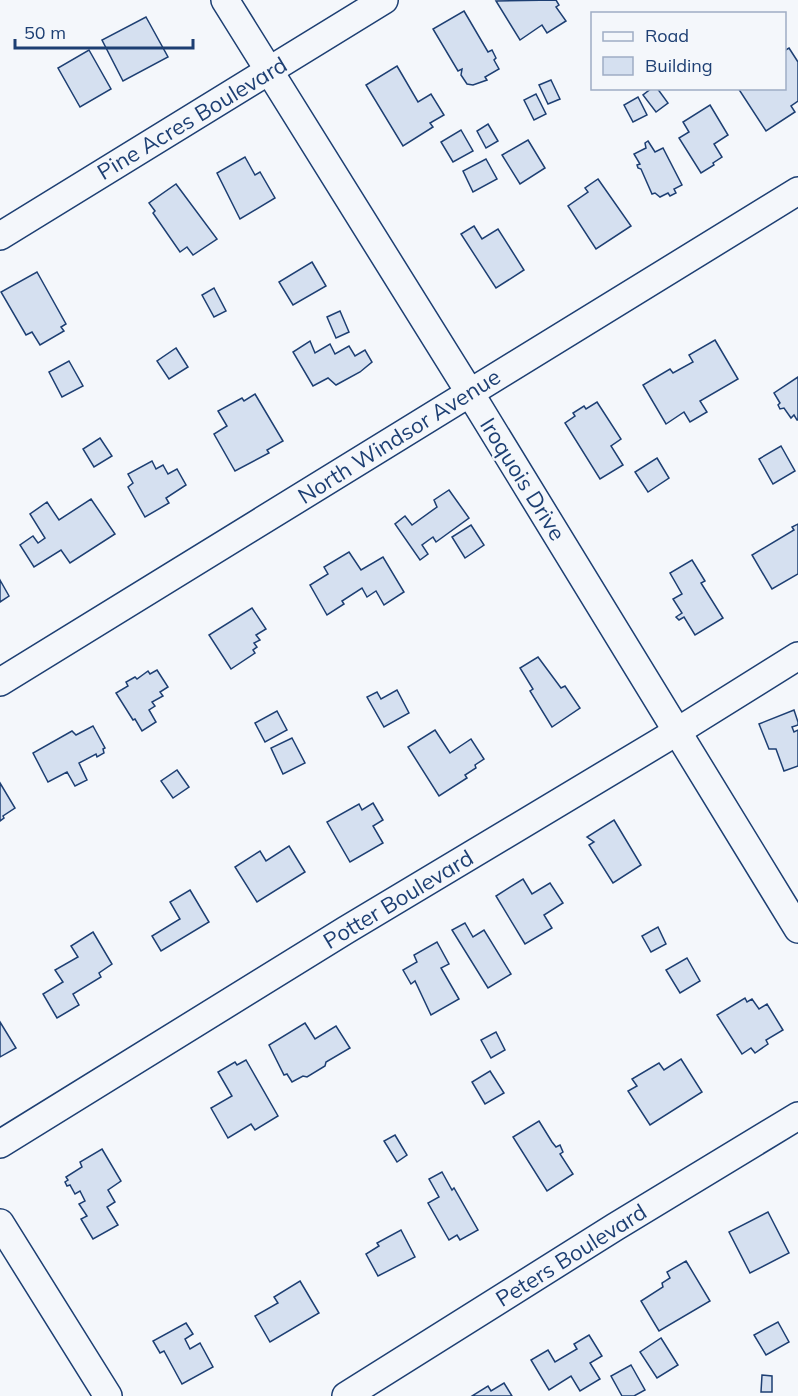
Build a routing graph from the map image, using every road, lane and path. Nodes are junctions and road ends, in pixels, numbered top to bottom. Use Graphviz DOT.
graph roads {
  1 [pos="225,0"];
  2 [pos="384,0"];
  3 [pos="268,72"];
  4 [pos="798,191"];
  5 [pos="0,236"];
  6 [pos="470,393"];
  7 [pos="798,656"];
  8 [pos="0,682"];
  9 [pos="678,732"];
  10 [pos="798,929"];
  11 [pos="798,1116"];
  12 [pos="0,1144"];
  13 [pos="0,1223"];
  14 [pos="108,1396"];
  15 [pos="346,1396"];
  1 -- 3 [label="street, Iroquois Drive"];
  2 -- 3 [label="street, Pine Acres Boulevard"];
  3 -- 5 [label="street, Pine Acres Boulevard"];
  3 -- 6 [label="street, Iroquois Drive"];
  4 -- 6 [label="street, North Windsor Avenue"];
  6 -- 8 [label="street, North Windsor Avenue"];
  6 -- 9 [label="street, Iroquois Drive"];
  7 -- 9 [label="street, Potter Boulevard"];
  9 -- 10 [label="street, Iroquois Drive"];
  9 -- 12 [label="street, Potter Boulevard"];
  11 -- 15 [label="street, Peters Boulevard"];
  13 -- 14 [label="street"];
}
